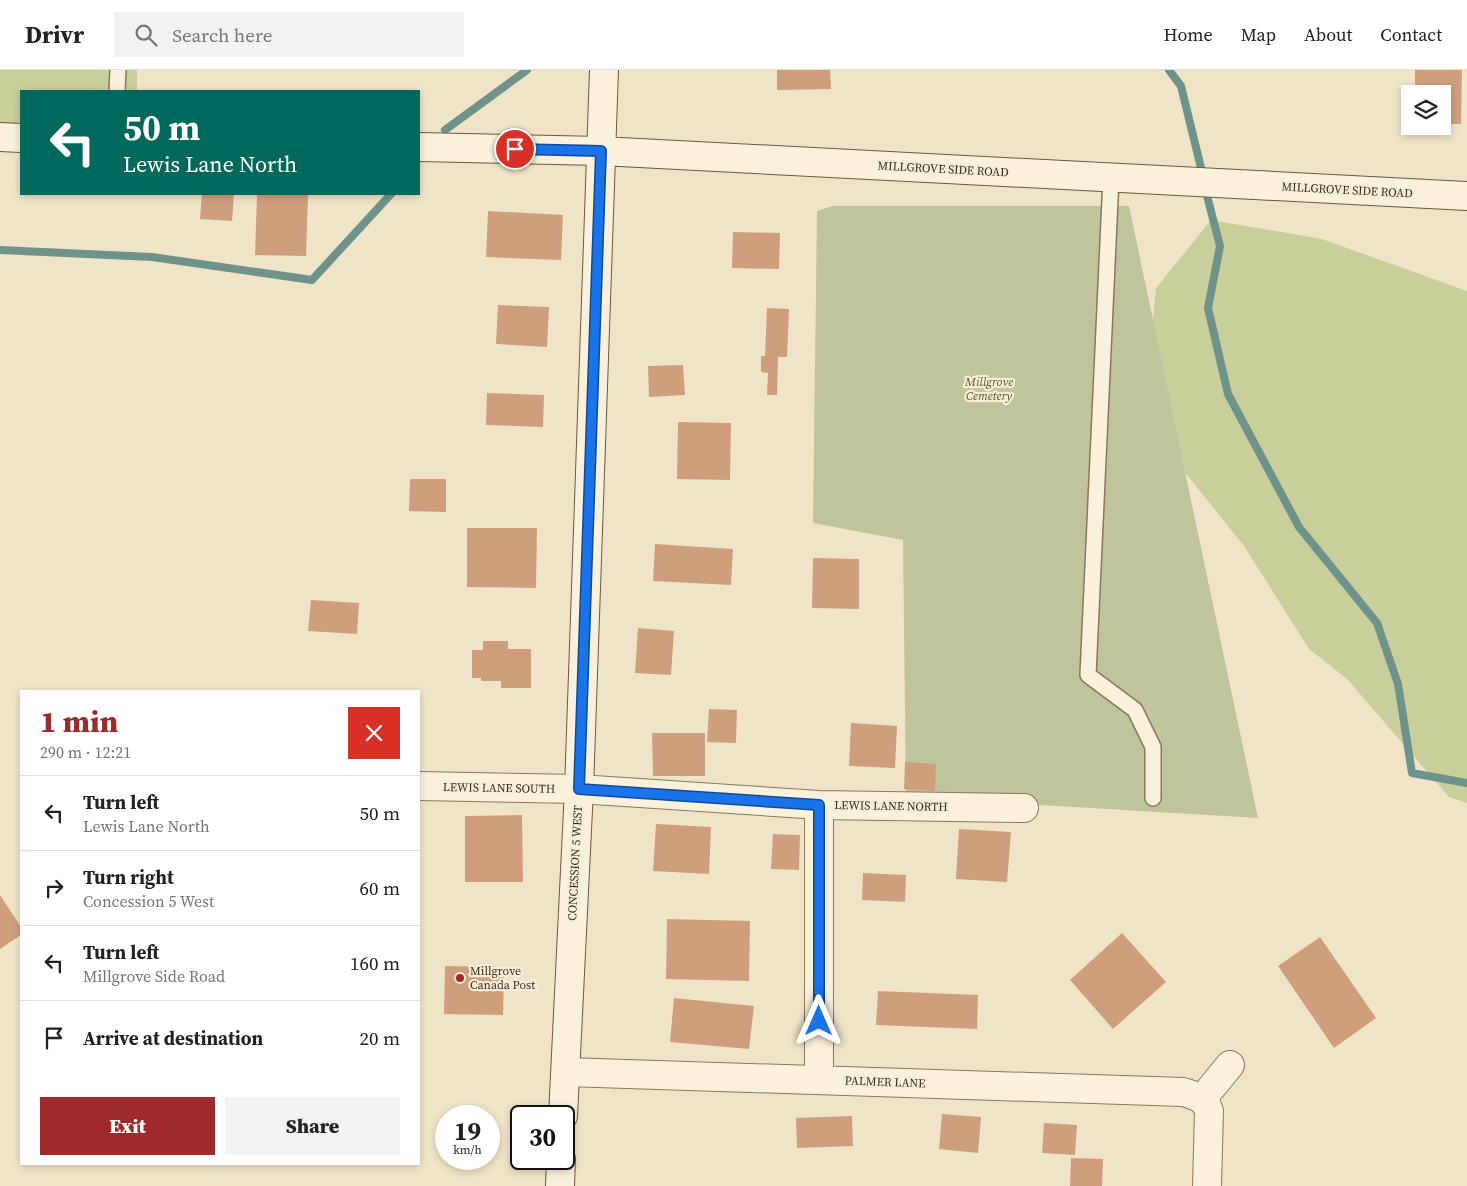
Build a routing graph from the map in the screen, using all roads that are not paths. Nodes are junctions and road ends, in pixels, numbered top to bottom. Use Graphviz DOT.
graph roads {
  1 [pos="118,70"];
  2 [pos="604,70"];
  3 [pos="117,90"];
  4 [pos="0,137"];
  5 [pos="20,138"];
  6 [pos="420,147"];
  7 [pos="601,151"];
  8 [pos="1111,178"];
  9 [pos="1467,196"];
  10 [pos="420,786"];
  11 [pos="579,789"];
  12 [pos="1154,798"];
  13 [pos="819,805"];
  14 [pos="1024,808"];
  15 [pos="1230,1065"];
  16 [pos="566,1072"];
  17 [pos="819,1080"];
  18 [pos="1202,1099"];
  19 [pos="564,1105"];
  20 [pos="561,1170"];
  21 [pos="560,1186"];
  22 [pos="1206,1186"];
  1 -- 3 [label="lane"];
  2 -- 7 [label="main road, CONCESSION 5 WEST"];
  4 -- 5 [label="main road"];
  6 -- 7 [label="main road, MILLGROVE SIDE ROAD"];
  7 -- 8 [label="main road, MILLGROVE SIDE ROAD"];
  7 -- 11 [label="main road, CONCESSION 5 WEST"];
  8 -- 9 [label="main road, MILLGROVE SIDE ROAD"];
  8 -- 12 [label="lane"];
  10 -- 11 [label="main road, LEWIS LANE SOUTH"];
  11 -- 13 [label="main road, LEWIS LANE NORTH"];
  11 -- 16 [label="main road, CONCESSION 5 WEST"];
  13 -- 14 [label="main road, LEWIS LANE NORTH"];
  13 -- 17 [label="main road"];
  15 -- 18 [label="main road"];
  16 -- 17 [label="main road, PALMER LANE"];
  16 -- 19 [label="main road, CONCESSION 5 WEST"];
  17 -- 18 [label="main road, PALMER LANE"];
  18 -- 22 [label="main road"];
  20 -- 21 [label="main road"];
}
